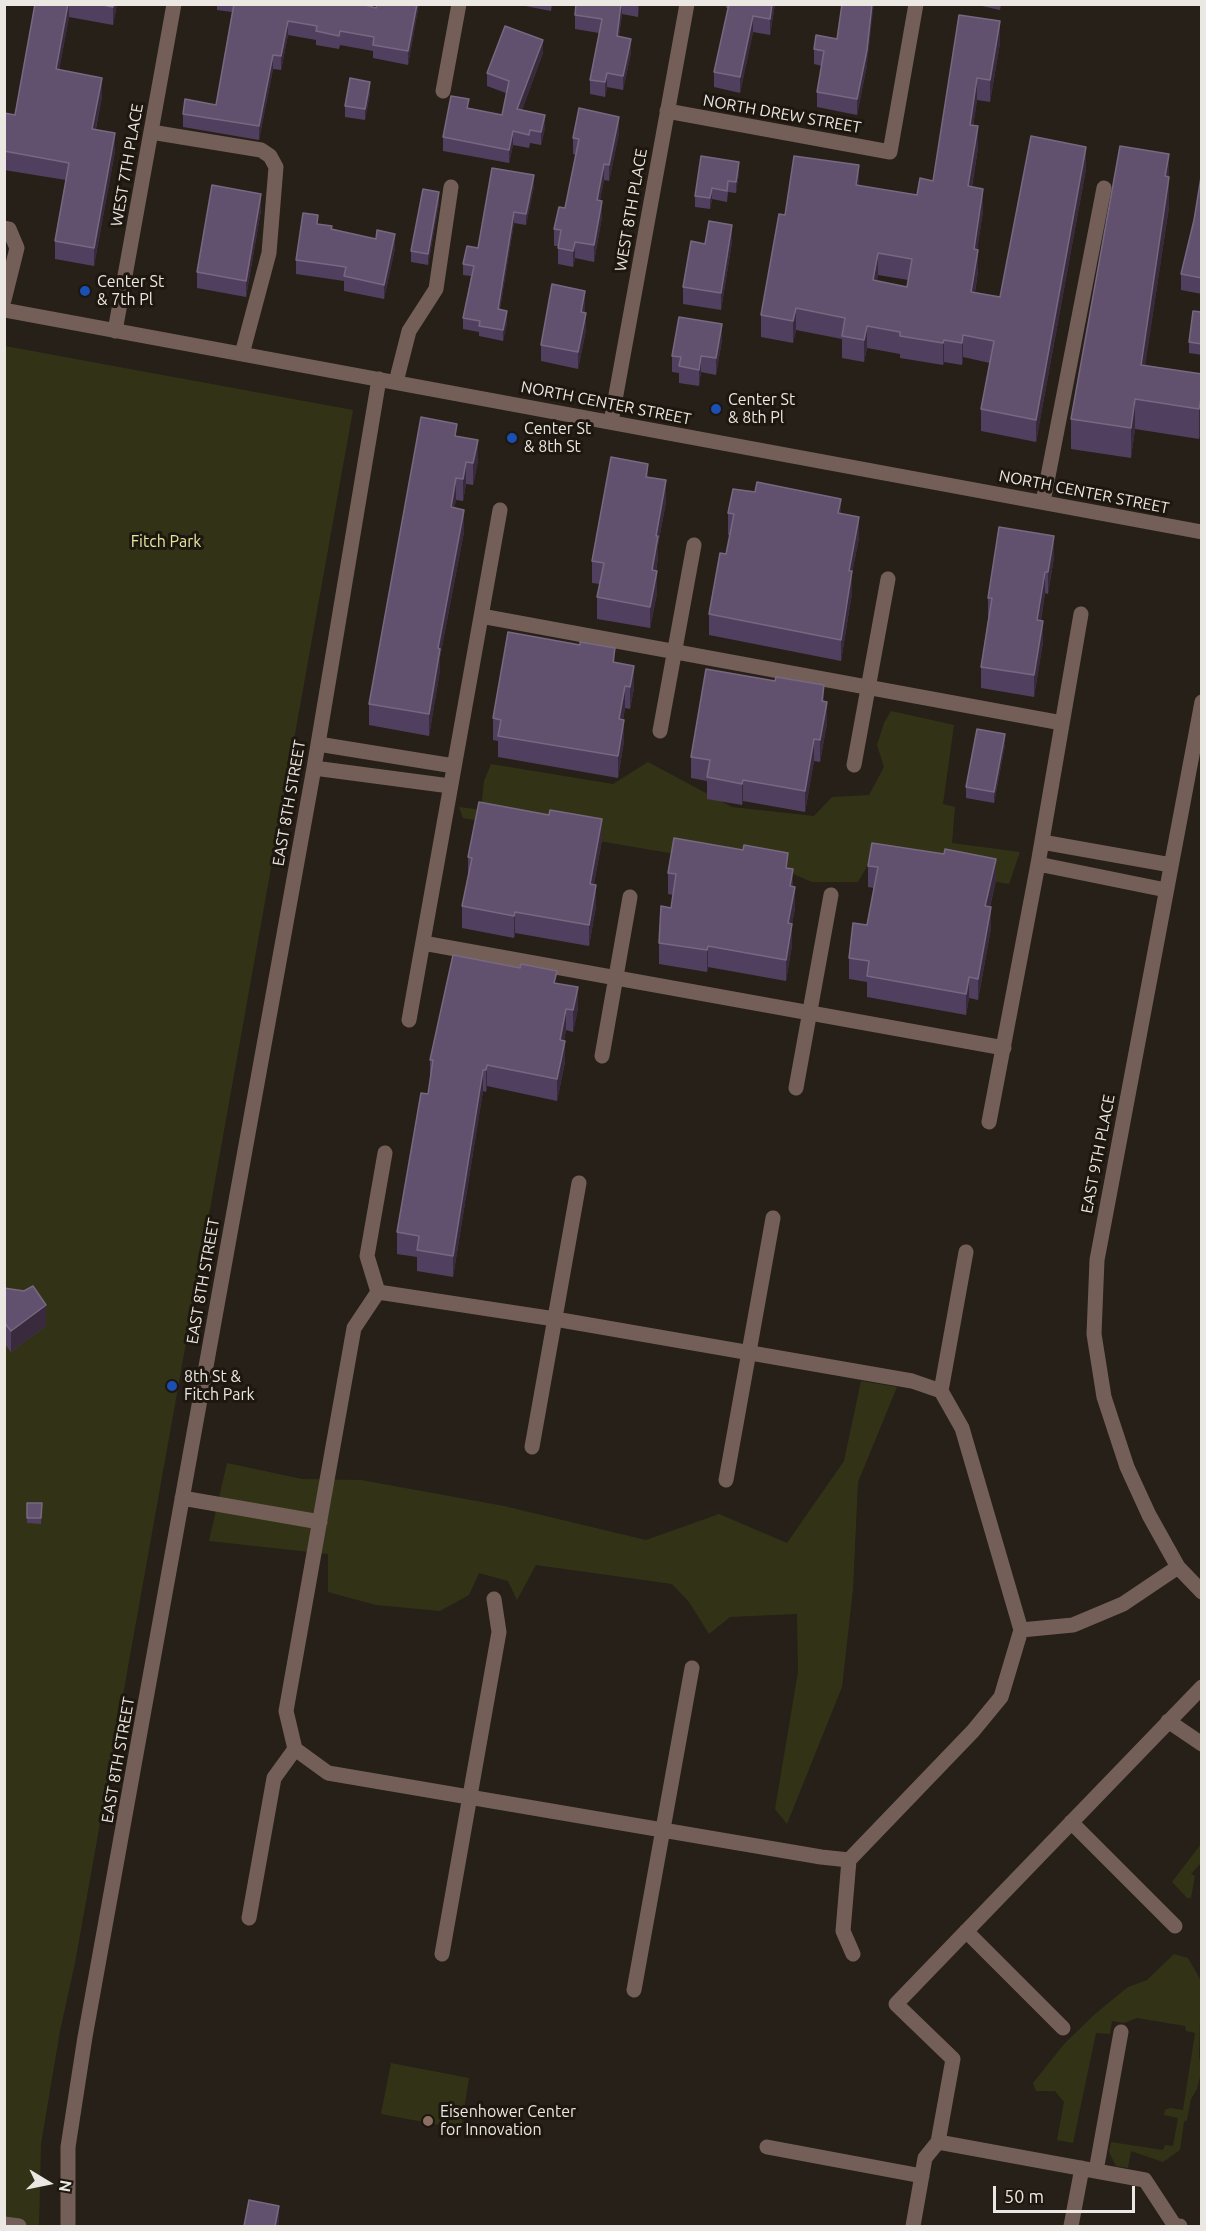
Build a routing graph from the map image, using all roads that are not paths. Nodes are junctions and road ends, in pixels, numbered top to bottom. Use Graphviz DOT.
graph roads {
  1 [pos="174,4"];
  2 [pos="459,4"];
  3 [pos="687,4"];
  4 [pos="916,4"];
  5 [pos="443,91"];
  6 [pos="667,111"];
  7 [pos="151,132"];
  8 [pos="451,187"];
  9 [pos="1104,188"];
  10 [pos="4,228"];
  11 [pos="4,300"];
  12 [pos="4,310"];
  13 [pos="115,331"];
  14 [pos="242,354"];
  15 [pos="380,379"];
  16 [pos="396,382"];
  17 [pos="611,422"];
  18 [pos="1043,502"];
  19 [pos="500,510"];
  20 [pos="1202,532"];
  21 [pos="694,545"];
  22 [pos="888,579"];
  23 [pos="1081,614"];
  24 [pos="481,616"];
  25 [pos="675,652"];
  26 [pos="868,688"];
  27 [pos="1202,702"];
  28 [pos="1062,723"];
  29 [pos="660,731"];
  30 [pos="318,744"];
  31 [pos="854,765"];
  32 [pos="454,766"];
  33 [pos="314,768"];
  34 [pos="450,786"];
  35 [pos="1042,842"];
  36 [pos="1038,864"];
  37 [pos="1171,865"];
  38 [pos="1166,890"];
  39 [pos="831,895"];
  40 [pos="630,897"];
  41 [pos="423,944"];
  42 [pos="616,978"];
  43 [pos="810,1013"];
  44 [pos="409,1020"];
  45 [pos="1004,1048"];
  46 [pos="602,1056"];
  47 [pos="796,1088"];
  48 [pos="989,1122"];
  49 [pos="385,1153"];
  50 [pos="579,1183"];
  51 [pos="773,1218"];
  52 [pos="966,1252"];
  53 [pos="378,1292"];
  54 [pos="555,1319"];
  55 [pos="749,1353"];
  56 [pos="941,1391"];
  57 [pos="532,1447"];
  58 [pos="726,1480"];
  59 [pos="182,1498"];
  60 [pos="320,1522"];
  61 [pos="1178,1567"];
  62 [pos="1202,1592"];
  63 [pos="494,1599"];
  64 [pos="1021,1630"];
  65 [pos="692,1668"];
  66 [pos="1202,1687"];
  67 [pos="1168,1721"];
  68 [pos="1202,1744"];
  69 [pos="295,1749"];
  70 [pos="470,1797"];
  71 [pos="1071,1822"];
  72 [pos="663,1830"];
  73 [pos="849,1860"];
  74 [pos="249,1918"];
  75 [pos="1175,1926"];
  76 [pos="966,1931"];
  77 [pos="442,1954"];
  78 [pos="853,1954"];
  79 [pos="634,1990"];
  80 [pos="1063,2028"];
  81 [pos="1121,2032"];
  82 [pos="938,2142"];
  83 [pos="766,2147"];
  84 [pos="1089,2169"];
  85 [pos="922,2176"];
  86 [pos="68,2226"];
  87 [pos="913,2226"];
  88 [pos="1071,2226"];
  89 [pos="1180,2226"];
  1 -- 7 [label="street, WEST 7TH PLACE"];
  2 -- 5 [label="street"];
  3 -- 6 [label="street, WEST 8TH PLACE"];
  4 -- 6 [label="street, NORTH DREW STREET"];
  6 -- 17 [label="street, WEST 8TH PLACE"];
  7 -- 13 [label="street, WEST 7TH PLACE"];
  7 -- 14 [label="street"];
  8 -- 16 [label="street"];
  9 -- 18 [label="street"];
  10 -- 11 [label="street"];
  12 -- 13 [label="street, NORTH CENTER STREET"];
  13 -- 14 [label="street, NORTH CENTER STREET"];
  14 -- 15 [label="street, NORTH CENTER STREET"];
  15 -- 16 [label="street, NORTH CENTER STREET"];
  15 -- 30 [label="street, EAST 8TH STREET"];
  16 -- 17 [label="street, NORTH CENTER STREET"];
  17 -- 18 [label="street, NORTH CENTER STREET"];
  18 -- 20 [label="street, NORTH CENTER STREET"];
  19 -- 24 [label="street"];
  21 -- 25 [label="street"];
  22 -- 26 [label="street"];
  23 -- 28 [label="street"];
  24 -- 25 [label="street"];
  24 -- 32 [label="street"];
  25 -- 26 [label="street"];
  25 -- 29 [label="street"];
  26 -- 28 [label="street"];
  26 -- 31 [label="street"];
  27 -- 37 [label="street, EAST 9TH PLACE"];
  28 -- 35 [label="street"];
  30 -- 32 [label="street"];
  30 -- 33 [label="street, EAST 8TH STREET"];
  32 -- 34 [label="street"];
  33 -- 34 [label="street"];
  33 -- 59 [label="street, EAST 8TH STREET"];
  34 -- 41 [label="street"];
  35 -- 36 [label="street"];
  35 -- 37 [label="street"];
  36 -- 38 [label="street"];
  36 -- 45 [label="street"];
  37 -- 38 [label="street, EAST 9TH PLACE"];
  38 -- 61 [label="street, EAST 9TH PLACE"];
  39 -- 43 [label="street"];
  40 -- 42 [label="street"];
  41 -- 42 [label="street"];
  41 -- 44 [label="street"];
  42 -- 43 [label="street"];
  42 -- 46 [label="street"];
  43 -- 45 [label="street"];
  43 -- 47 [label="street"];
  45 -- 48 [label="street"];
  49 -- 53 [label="street"];
  50 -- 54 [label="street"];
  51 -- 55 [label="street"];
  52 -- 56 [label="street"];
  53 -- 54 [label="street"];
  53 -- 60 [label="street"];
  54 -- 55 [label="street"];
  54 -- 57 [label="street"];
  55 -- 56 [label="street"];
  55 -- 58 [label="street"];
  56 -- 64 [label="street"];
  59 -- 60 [label="street"];
  59 -- 86 [label="street, EAST 8TH STREET"];
  60 -- 69 [label="street"];
  61 -- 62 [label="street, EAST 9TH PLACE"];
  61 -- 64 [label="street"];
  63 -- 70 [label="street"];
  64 -- 73 [label="street"];
  65 -- 72 [label="street"];
  66 -- 67 [label="street"];
  67 -- 68 [label="street"];
  67 -- 71 [label="street"];
  69 -- 70 [label="street"];
  69 -- 74 [label="street"];
  70 -- 72 [label="street"];
  70 -- 77 [label="street"];
  71 -- 75 [label="street"];
  71 -- 76 [label="street"];
  72 -- 73 [label="street"];
  72 -- 79 [label="street"];
  73 -- 78 [label="street"];
  76 -- 80 [label="street"];
  76 -- 82 [label="street"];
  81 -- 84 [label="street"];
  82 -- 84 [label="street"];
  82 -- 85 [label="street"];
  83 -- 85 [label="street"];
  84 -- 88 [label="street"];
  84 -- 89 [label="street"];
  85 -- 87 [label="street"];
}
